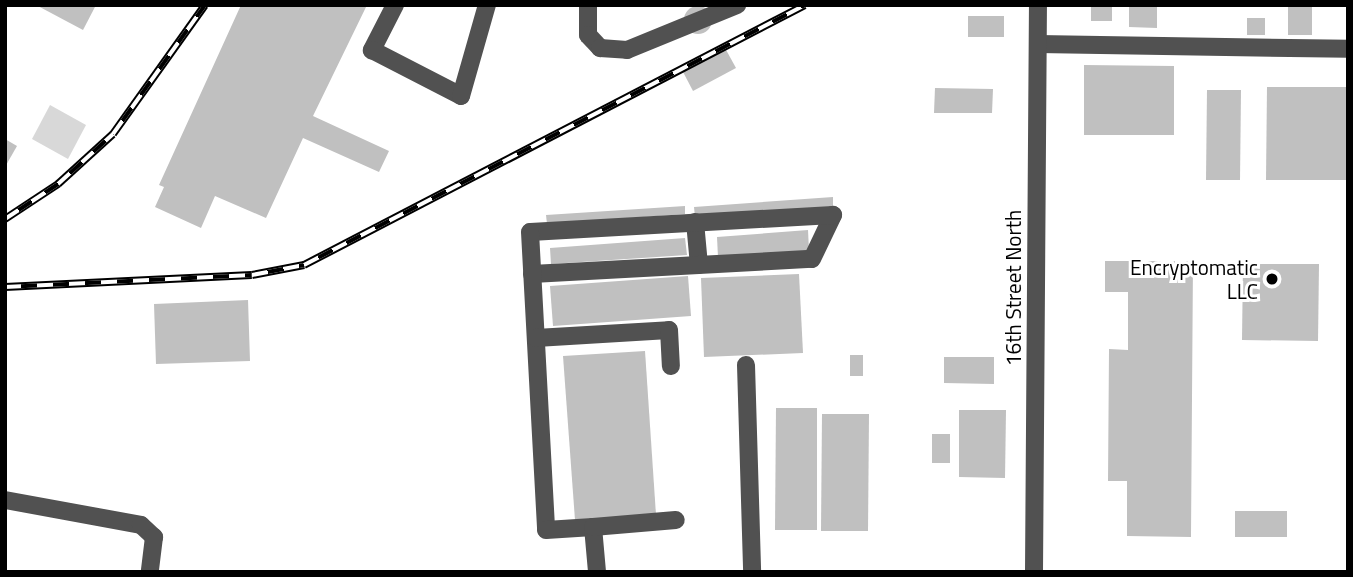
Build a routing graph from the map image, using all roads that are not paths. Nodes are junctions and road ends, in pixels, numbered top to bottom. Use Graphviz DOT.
graph roads {
  1 [pos="395,5"];
  2 [pos="487,5"];
  3 [pos="588,5"];
  4 [pos="737,5"];
  5 [pos="1038,5"];
  6 [pos="1038,44"];
  7 [pos="1348,49"];
  8 [pos="695,222"];
  9 [pos="699,265"];
  10 [pos="532,274"];
  11 [pos="536,338"];
  12 [pos="746,365"];
  13 [pos="671,366"];
  14 [pos="5,500"];
  15 [pos="676,520"];
  16 [pos="593,527"];
  17 [pos="150,572"];
  18 [pos="597,572"];
  19 [pos="752,572"];
  20 [pos="1034,572"];
  1 -- 2 [label="street"];
  3 -- 4 [label="street"];
  5 -- 6 [label="street, 16th Street North"];
  6 -- 7 [label="street"];
  6 -- 20 [label="street, 16th Street North"];
  8 -- 9 [label="street"];
  8 -- 9 [label="street"];
  8 -- 10 [label="street"];
  9 -- 10 [label="street"];
  10 -- 11 [label="street"];
  11 -- 13 [label="street"];
  11 -- 16 [label="street"];
  12 -- 19 [label="street"];
  14 -- 17 [label="street"];
  15 -- 16 [label="street"];
  16 -- 18 [label="street"];
}
